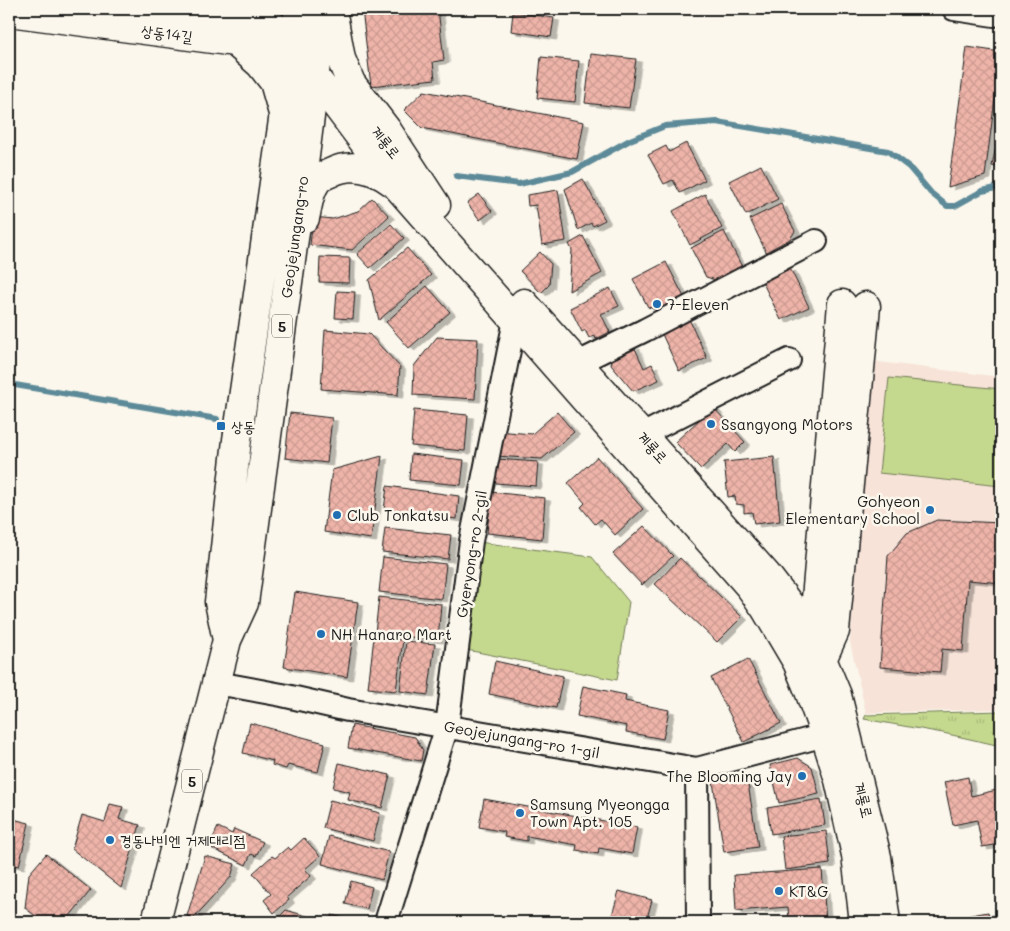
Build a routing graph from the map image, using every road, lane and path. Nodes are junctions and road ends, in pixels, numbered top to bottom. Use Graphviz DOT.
graph roads {
  1 [pos="144,9"];
  2 [pos="252,9"];
  3 [pos="299,9"];
  4 [pos="323,9"];
  5 [pos="332,9"];
  6 [pos="954,9"];
  7 [pos="9,12"];
  8 [pos="994,14"];
  9 [pos="207,15"];
  10 [pos="235,42"];
  11 [pos="304,57"];
  12 [pos="284,117"];
  13 [pos="396,184"];
  14 [pos="436,205"];
  15 [pos="296,229"];
  16 [pos="816,240"];
  17 [pos="518,310"];
  18 [pos="789,360"];
  19 [pos="578,363"];
  20 [pos="642,435"];
  21 [pos="817,589"];
  22 [pos="782,594"];
  23 [pos="227,640"];
  24 [pos="816,647"];
  25 [pos="217,683"];
  26 [pos="447,726"];
  27 [pos="825,735"];
  28 [pos="697,769"];
  29 [pos="156,922"];
  30 [pos="386,922"];
  31 [pos="698,922"];
  32 [pos="864,922"];
  33 [pos="886,922"];
  1 -- 9 [label="street, 상동14길"];
  2 -- 9 [label="street"];
  3 -- 11 [label="street, Geojejungang-ro / 5"];
  4 -- 11 [label="street, Geojejungang-ro / 5"];
  5 -- 14 [label="street"];
  6 -- 8 [label="street"];
  7 -- 10 [label="street, 상동14길"];
  9 -- 11 [label="street, 상동14길"];
  10 -- 11 [label="street, 상동14길"];
  10 -- 12 [label="street"];
  11 -- 12 [label="street, Geojejungang-ro / 5"];
  11 -- 13 [label="street, 계룡로"];
  11 -- 14 [label="street, 계룡로"];
  11 -- 15 [label="street, Geojejungang-ro / 5"];
  12 -- 23 [label="street, Geojejungang-ro / 5"];
  13 -- 15 [label="street"];
  13 -- 17 [label="street, 계룡로"];
  14 -- 17 [label="street, 계룡로"];
  15 -- 23 [label="street, Geojejungang-ro / 5"];
  16 -- 19 [label="street"];
  17 -- 19 [label="street, 계룡로"];
  17 -- 24 [label="street, 계룡로"];
  17 -- 26 [label="street, Gyeryong-ro 2-gil"];
  18 -- 20 [label="street"];
  19 -- 20 [label="street, 계룡로"];
  20 -- 22 [label="street, 계룡로"];
  21 -- 22 [label="street"];
  21 -- 24 [label="street"];
  21 -- 24 [label="street"];
  22 -- 24 [label="street, 계룡로"];
  23 -- 25 [label="street, Geojejungang-ro / 5"];
  24 -- 27 [label="street, 계룡로"];
  24 -- 33 [label="street, 계룡로"];
  25 -- 26 [label="street, Geojejungang-ro 1-gil"];
  25 -- 29 [label="street, Geojejungang-ro / 5"];
  26 -- 28 [label="street, Geojejungang-ro 1-gil"];
  26 -- 30 [label="street, Gyeryong-ro 2-gil"];
  27 -- 28 [label="street, Geojejungang-ro 1-gil"];
  27 -- 32 [label="street, 계룡로"];
  28 -- 31 [label="street"];
}
